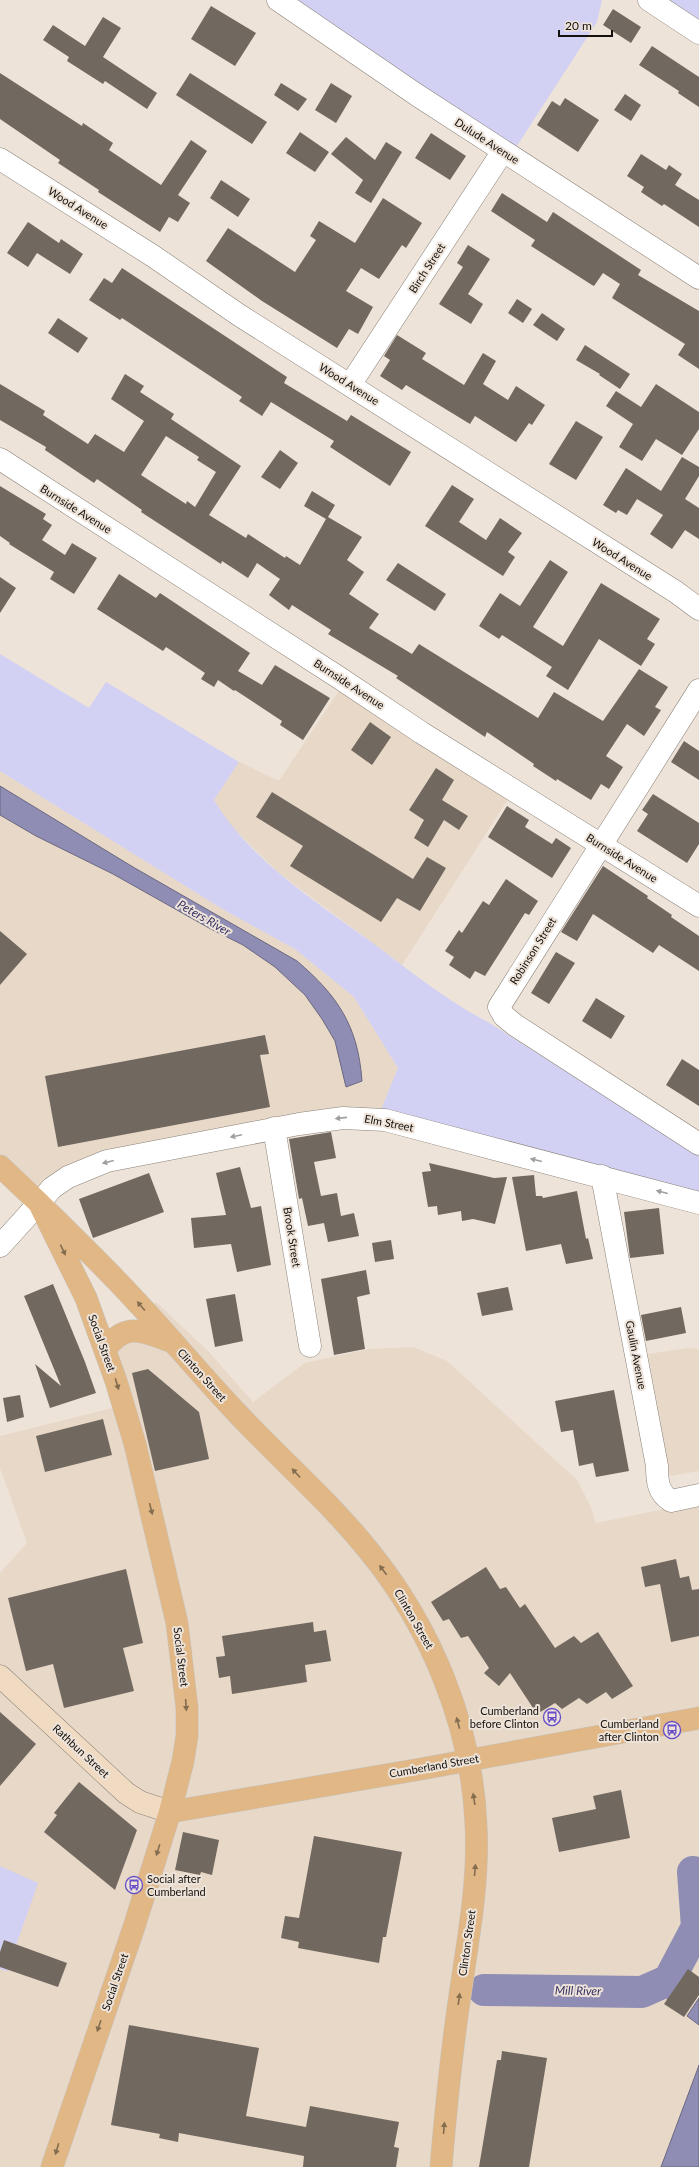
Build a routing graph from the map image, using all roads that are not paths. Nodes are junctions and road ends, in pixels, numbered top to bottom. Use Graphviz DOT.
graph roads {
  1 [pos="278,0"];
  2 [pos="649,0"];
  3 [pos="699,33"];
  4 [pos="503,151"];
  5 [pos="0,158"];
  6 [pos="699,278"];
  7 [pos="350,385"];
  8 [pos="0,459"];
  9 [pos="699,609"];
  10 [pos="699,690"];
  11 [pos="600,844"];
  12 [pos="699,906"];
  13 [pos="274,1128"];
  14 [pos="699,1144"];
  15 [pos="0,1166"];
  16 [pos="602,1176"];
  17 [pos="39,1203"];
  18 [pos="699,1203"];
  19 [pos="0,1246"];
  20 [pos="170,1341"];
  21 [pos="310,1346"];
  22 [pos="105,1350"];
  23 [pos="699,1496"];
  24 [pos="1,1678"];
  25 [pos="699,1718"];
  26 [pos="468,1761"];
  27 [pos="170,1812"];
  28 [pos="52,2167"];
  29 [pos="441,2167"];
  1 -- 4 [label="street, Dulude Avenue"];
  2 -- 3 [label="street"];
  4 -- 6 [label="street, Dulude Avenue"];
  4 -- 7 [label="street, Birch Street"];
  5 -- 7 [label="street, Wood Avenue"];
  7 -- 9 [label="street, Wood Avenue"];
  8 -- 11 [label="street, Burnside Avenue"];
  10 -- 11 [label="street, Robinson Street"];
  11 -- 12 [label="street, Burnside Avenue"];
  11 -- 14 [label="street, Robinson Street"];
  16 -- 13 [label="street, Elm Street, one-way"];
  13 -- 17 [label="street, Elm Street, one-way"];
  13 -- 21 [label="street, Brook Street"];
  15 -- 17 [label="main road, Social Street"];
  18 -- 16 [label="street, Elm Street, one-way"];
  16 -- 23 [label="street, Gaulin Avenue"];
  17 -- 19 [label="street, Elm Street"];
  20 -- 17 [label="main road, Clinton Street, one-way"];
  17 -- 22 [label="main road, Social Street, one-way"];
  20 -- 22 [label="main road"];
  26 -- 20 [label="main road, Clinton Street, one-way"];
  22 -- 27 [label="main road, Social Street, one-way"];
  24 -- 27 [label="main road, Rathbun Street"];
  25 -- 26 [label="main road, Cumberland Street"];
  26 -- 27 [label="main road, Cumberland Street"];
  29 -- 26 [label="main road, Clinton Street, one-way"];
  27 -- 28 [label="main road, Social Street, one-way"];
}
